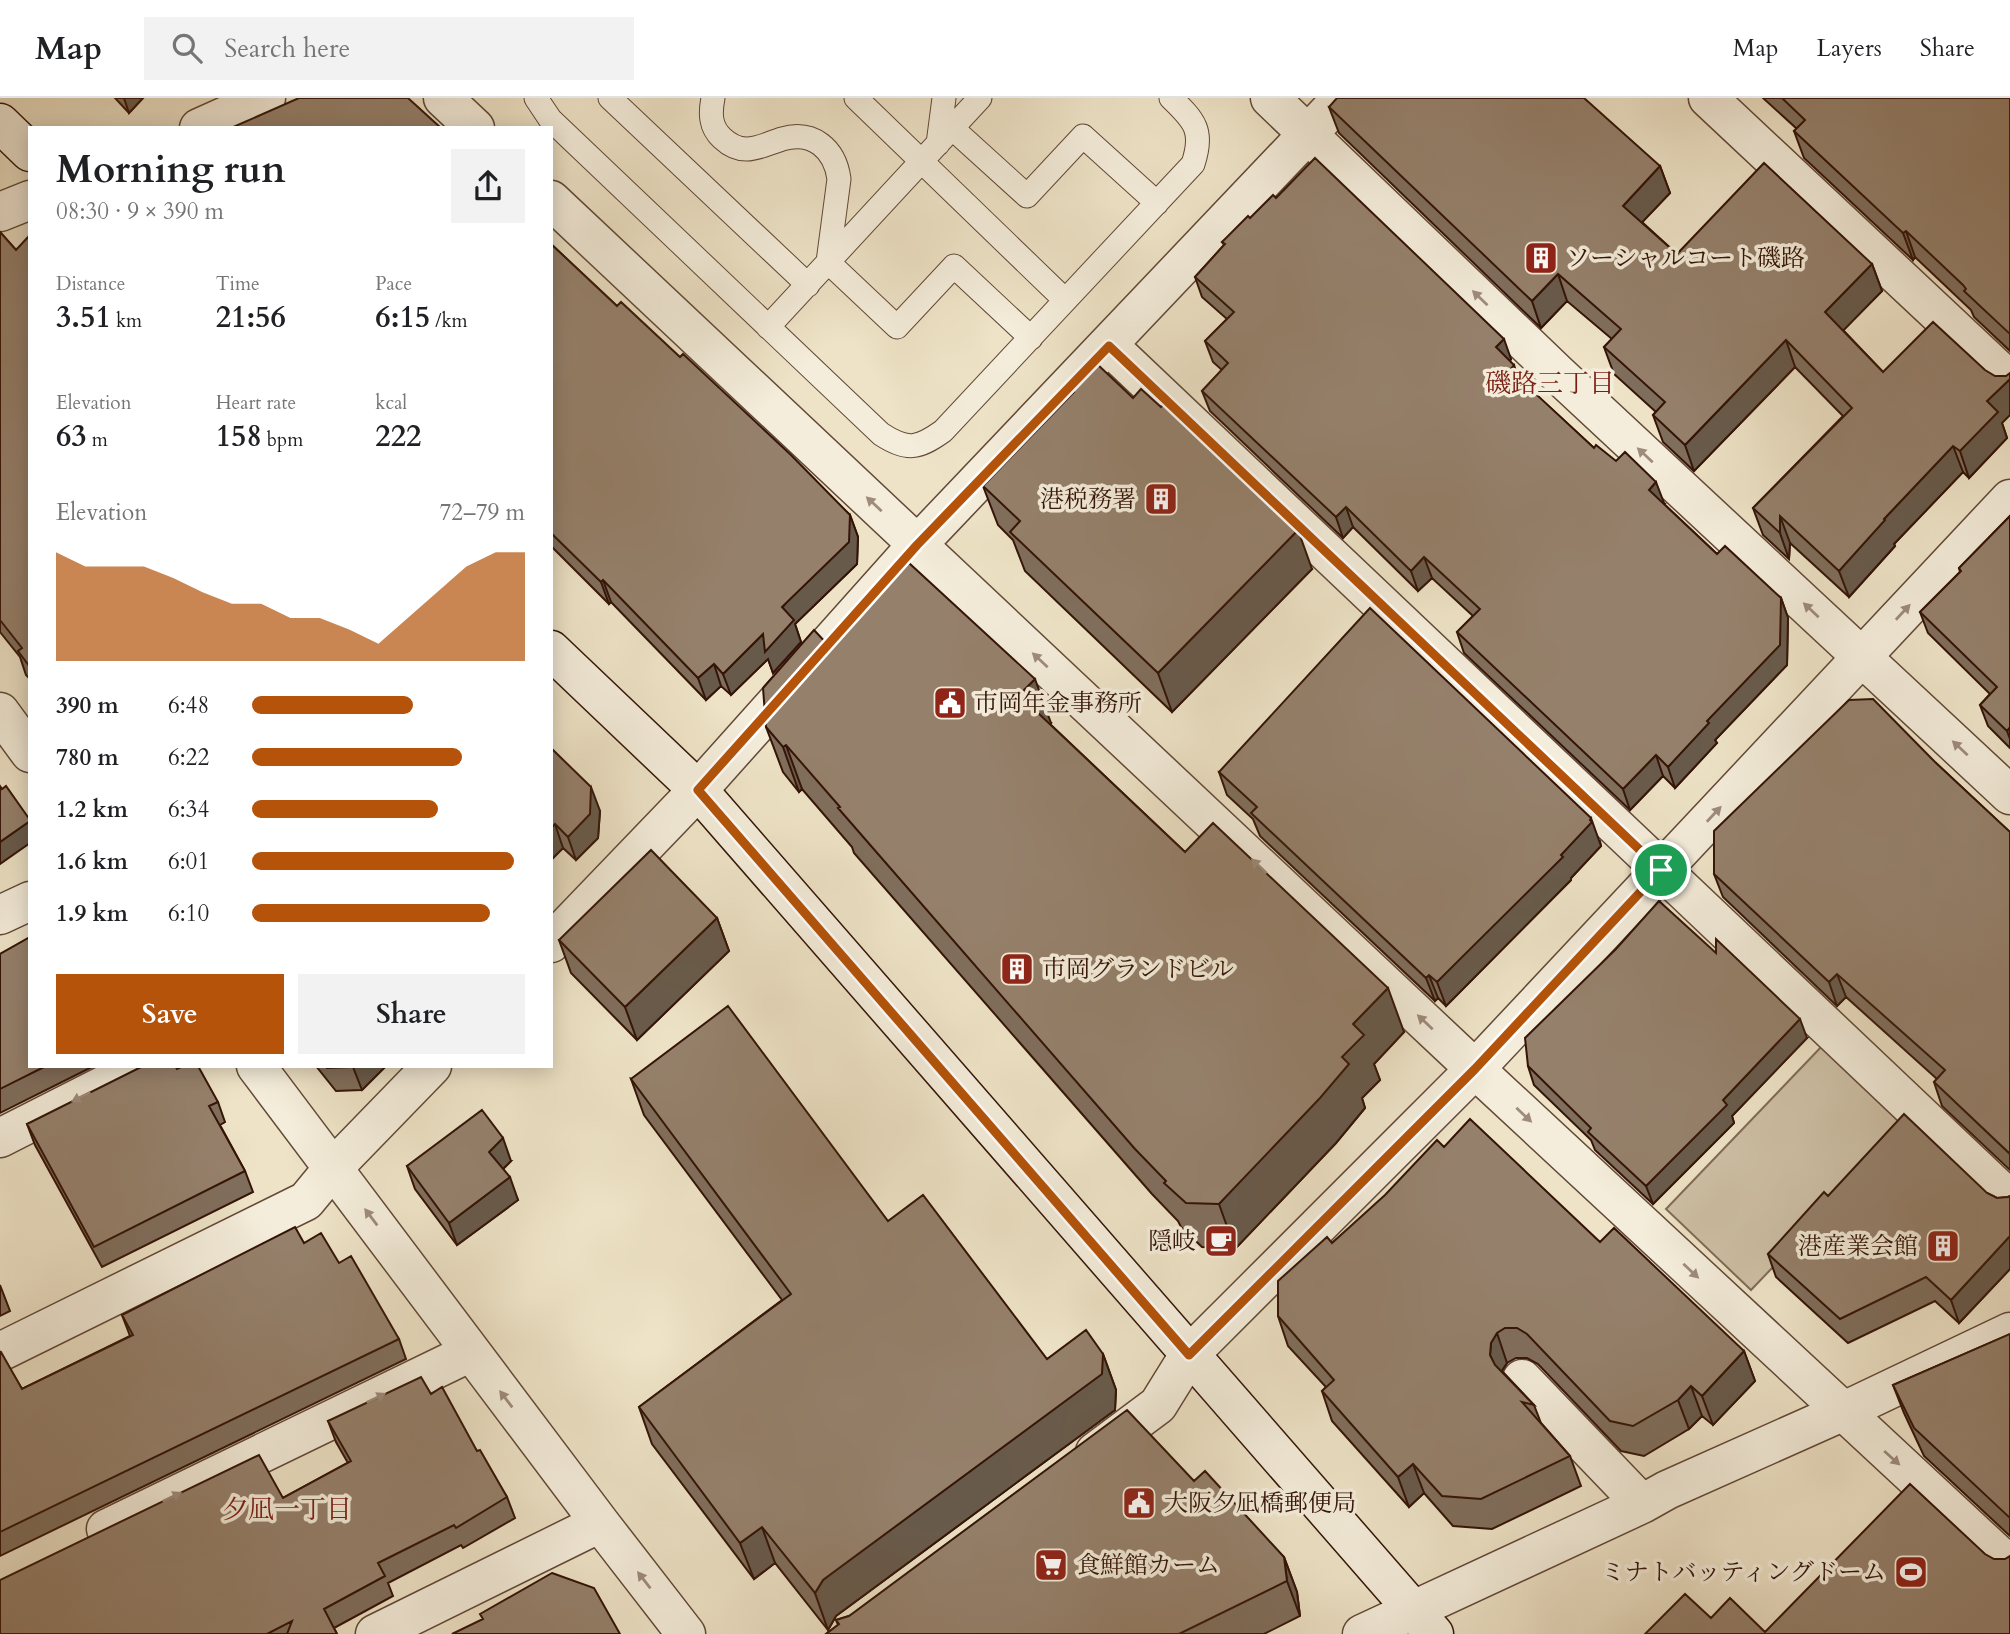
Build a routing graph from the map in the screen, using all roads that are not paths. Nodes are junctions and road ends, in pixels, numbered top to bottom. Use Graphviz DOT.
graph roads {
  1 [pos="266,98"];
  2 [pos="443,98"];
  3 [pos="536,98"];
  4 [pos="610,98"];
  5 [pos="713,98"];
  6 [pos="856,98"];
  7 [pos="944,98"];
  8 [pos="980,98"];
  9 [pos="1171,98"];
  10 [pos="1270,98"];
  11 [pos="1342,98"];
  12 [pos="1707,98"];
  13 [pos="0,123"];
  14 [pos="203,126"];
  15 [pos="473,126"];
  16 [pos="1308,134"];
  17 [pos="945,136"];
  18 [pos="28,150"];
  19 [pos="921,161"];
  20 [pos="28,201"];
  21 [pos="553,202"];
  22 [pos="1157,202"];
  23 [pos="0,212"];
  24 [pos="828,262"];
  25 [pos="808,285"];
  26 [pos="1065,300"];
  27 [pos="768,327"];
  28 [pos="1031,338"];
  29 [pos="1109,346"];
  30 [pos="2010,380"];
  31 [pos="2010,499"];
  32 [pos="917,545"];
  33 [pos="553,652"];
  34 [pos="1861,656"];
  35 [pos="0,712"];
  36 [pos="28,750"];
  37 [pos="698,790"];
  38 [pos="2010,795"];
  39 [pos="1661,870"];
  40 [pos="28,902"];
  41 [pos="0,915"];
  42 [pos="553,941"];
  43 [pos="138,1068"];
  44 [pos="258,1068"];
  45 [pos="430,1068"];
  46 [pos="1475,1069"];
  47 [pos="0,1138"];
  48 [pos="334,1167"];
  49 [pos="2010,1200"];
  50 [pos="2010,1332"];
  51 [pos="0,1352"];
  52 [pos="471,1352"];
  53 [pos="1189,1355"];
  54 [pos="1522,1379"];
  55 [pos="1842,1412"];
  56 [pos="1070,1471"];
  57 [pos="1642,1504"];
  58 [pos="600,1523"];
  59 [pos="74,1544"];
  60 [pos="2005,1554"];
  61 [pos="1424,1622"];
  62 [pos="375,1634"];
  63 [pos="686,1634"];
  64 [pos="1362,1634"];
  1 -- 14 [label="street"];
  2 -- 15 [label="street"];
  3 -- 27 [label="lane"];
  4 -- 25 [label="lane"];
  5 -- 24 [label="lane"];
  6 -- 19 [label="lane"];
  7 -- 17 [label="lane"];
  8 -- 17 [label="lane"];
  9 -- 22 [label="lane"];
  10 -- 16 [label="street"];
  11 -- 16 [label="street"];
  12 -- 30 [label="street"];
  13 -- 18 [label="street"];
  16 -- 29 [label="street"];
  34 -- 16 [label="street, one-way"];
  17 -- 19 [label="lane"];
  17 -- 22 [label="lane"];
  19 -- 24 [label="lane"];
  19 -- 26 [label="lane"];
  20 -- 23 [label="street"];
  32 -- 21 [label="street, one-way"];
  22 -- 26 [label="lane"];
  24 -- 25 [label="lane"];
  24 -- 28 [label="lane"];
  25 -- 27 [label="lane"];
  26 -- 28 [label="lane"];
  27 -- 28 [label="lane"];
  29 -- 32 [label="street"];
  29 -- 39 [label="street"];
  34 -- 31 [label="street, one-way"];
  32 -- 37 [label="street"];
  46 -- 32 [label="street, one-way"];
  33 -- 37 [label="street"];
  38 -- 34 [label="street, one-way"];
  39 -- 34 [label="street, one-way"];
  35 -- 36 [label="street"];
  37 -- 42 [label="street"];
  37 -- 53 [label="street"];
  39 -- 46 [label="street"];
  39 -- 49 [label="street"];
  40 -- 41 [label="street"];
  43 -- 47 [label="street, one-way"];
  44 -- 48 [label="street"];
  45 -- 48 [label="street"];
  46 -- 53 [label="street"];
  46 -- 55 [label="street, one-way"];
  48 -- 51 [label="street"];
  52 -- 48 [label="street, one-way"];
  50 -- 55 [label="street"];
  58 -- 52 [label="street, one-way"];
  59 -- 52 [label="street, one-way"];
  53 -- 56 [label="street"];
  53 -- 61 [label="street"];
  54 -- 57 [label="street"];
  55 -- 57 [label="street"];
  55 -- 60 [label="street, one-way"];
  57 -- 61 [label="street"];
  58 -- 62 [label="street"];
  63 -- 58 [label="street, one-way"];
  61 -- 64 [label="street"];
}
